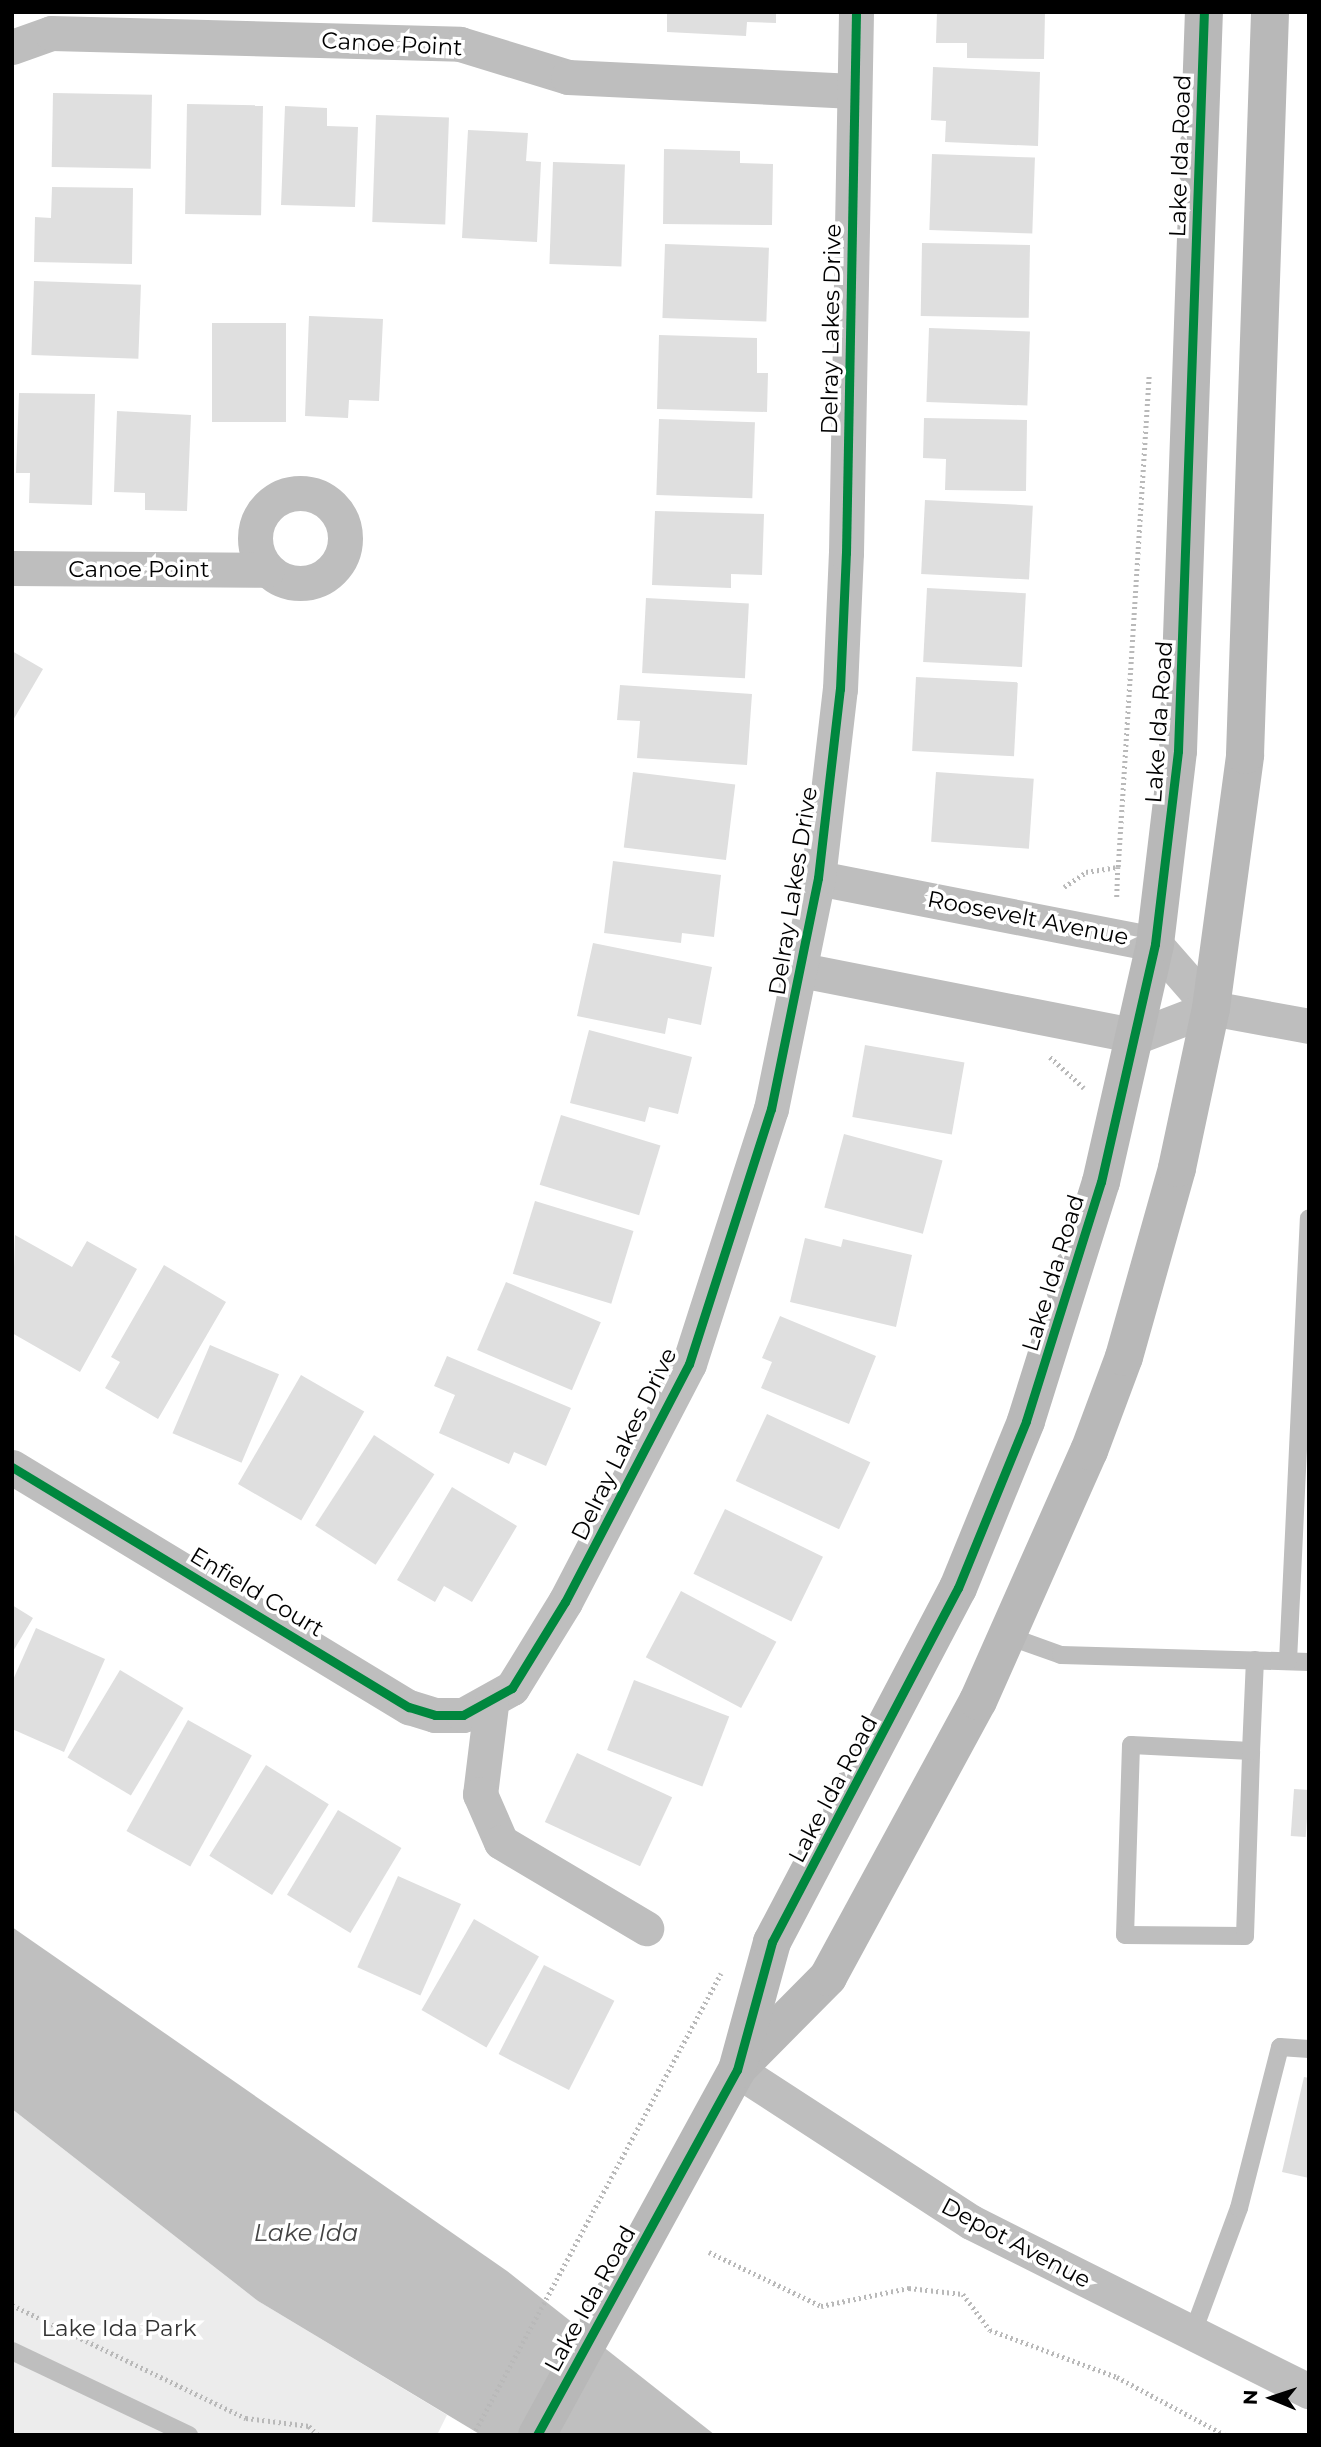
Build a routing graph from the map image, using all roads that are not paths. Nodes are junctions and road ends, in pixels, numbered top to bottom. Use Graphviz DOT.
graph roads {
  1 [pos="856,12"];
  2 [pos="1203,12"];
  3 [pos="1270,12"];
  4 [pos="12,47"];
  5 [pos="854,91"];
  6 [pos="12,568"];
  7 [pos="267,570"];
  8 [pos="818,878"];
  9 [pos="1138,940"];
  10 [pos="801,971"];
  11 [pos="1211,1008"];
  12 [pos="1309,1026"];
  13 [pos="1138,1036"];
  14 [pos="1309,1218"];
  15 [pos="1305,1304"];
  16 [pos="12,1467"];
  17 [pos="1008,1636"];
  18 [pos="1255,1660"];
  19 [pos="1288,1661"];
  20 [pos="1309,1662"];
  21 [pos="491,1705"];
  22 [pos="1251,1751"];
  23 [pos="646,1928"];
  24 [pos="1309,2049"];
  25 [pos="737,2070"];
  26 [pos="1192,2335"];
  27 [pos="12,2351"];
  28 [pos="1309,2391"];
  29 [pos="189,2435"];
  30 [pos="537,2435"];
  1 -- 5 [label="street, Delray Lakes Drive"];
  2 -- 9 [label="street, Lake Ida Road"];
  3 -- 11 [label="street, Lake Ida Road"];
  4 -- 5 [label="street, Canoe Point"];
  5 -- 8 [label="street, Delray Lakes Drive"];
  6 -- 7 [label="street, Canoe Point"];
  8 -- 9 [label="street, Roosevelt Avenue"];
  8 -- 10 [label="street, Delray Lakes Drive"];
  9 -- 11 [label="street, Roosevelt Avenue"];
  9 -- 13 [label="street, Lake Ida Road"];
  10 -- 13 [label="street"];
  10 -- 21 [label="street, Delray Lakes Drive"];
  11 -- 12 [label="street"];
  11 -- 13 [label="street"];
  11 -- 17 [label="street, Lake Ida Road"];
  13 -- 25 [label="street, Lake Ida Road"];
  14 -- 15 [label="lane"];
  15 -- 19 [label="lane"];
  16 -- 21 [label="street, Enfield Court"];
  17 -- 18 [label="lane"];
  17 -- 25 [label="street, Lake Ida Road"];
  18 -- 19 [label="lane"];
  18 -- 22 [label="lane"];
  19 -- 20 [label="lane"];
  21 -- 23 [label="street"];
  22 -- 22 [label="lane"];
  24 -- 26 [label="lane"];
  25 -- 26 [label="street, Depot Avenue"];
  25 -- 30 [label="street, Lake Ida Road"];
  26 -- 28 [label="street, Depot Avenue"];
  27 -- 29 [label="lane"];
}
